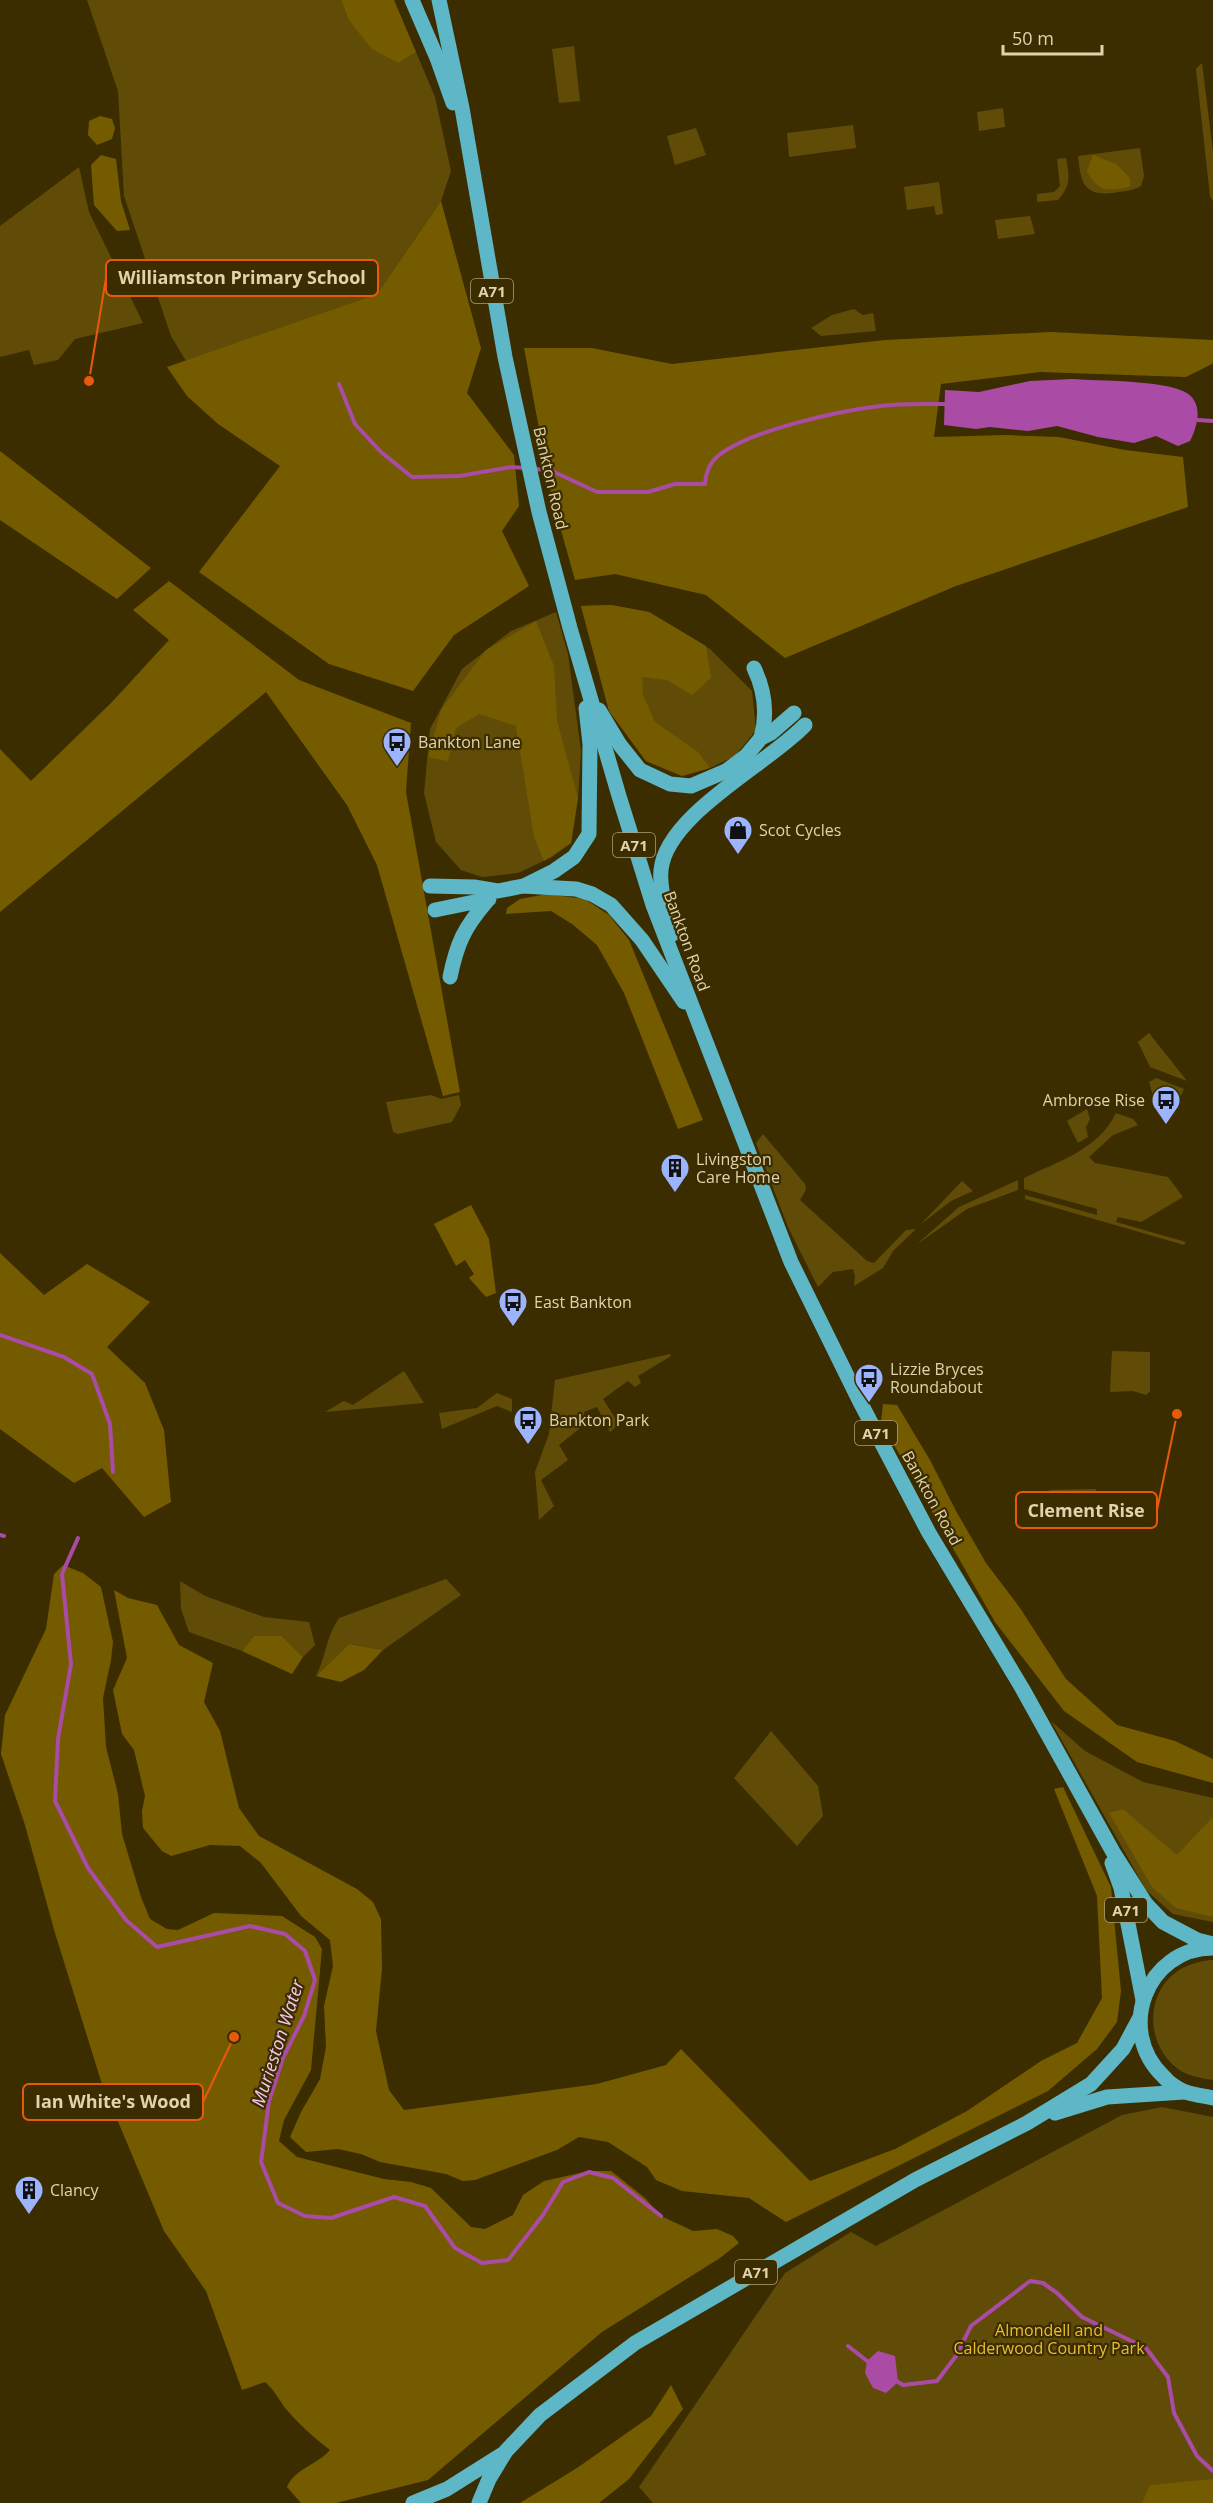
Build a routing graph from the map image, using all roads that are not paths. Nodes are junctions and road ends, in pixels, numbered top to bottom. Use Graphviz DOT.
graph roads {
  1 [pos="412,0"];
  2 [pos="440,0"];
  3 [pos="450,0"];
  4 [pos="462,108"];
  5 [pos="469,151"];
  6 [pos="754,668"];
  7 [pos="582,671"];
  8 [pos="588,693"];
  9 [pos="794,713"];
  10 [pos="805,726"];
  11 [pos="761,738"];
  12 [pos="430,886"];
  13 [pos="523,886"];
  14 [pos="493,896"];
  15 [pos="435,910"];
  16 [pos="450,977"];
  17 [pos="688,996"];
  18 [pos="697,1023"];
  19 [pos="1098,1824"];
  20 [pos="1213,1946"];
  21 [pos="1143,2000"];
  22 [pos="1139,2019"];
  23 [pos="1184,2092"];
  24 [pos="1213,2098"];
  25 [pos="1026,2123"];
  26 [pos="506,2451"];
  27 [pos="413,2503"];
  28 [pos="479,2503"];
  1 -- 5 [label="main road"];
  2 -- 4 [label="main road, Bankton Road / A71"];
  3 -- 4 [label="main road"];
  4 -- 5 [label="main road, Bankton Road / A71"];
  5 -- 7 [label="main road, Bankton Road / A71"];
  6 -- 11 [label="main road"];
  7 -- 8 [label="main road, Bankton Road / A71"];
  7 -- 13 [label="main road"];
  8 -- 11 [label="main road"];
  8 -- 17 [label="main road, Bankton Road / A71"];
  9 -- 11 [label="main road"];
  10 -- 17 [label="main road"];
  12 -- 14 [label="main road"];
  13 -- 14 [label="main road"];
  13 -- 18 [label="main road"];
  14 -- 15 [label="main road"];
  14 -- 16 [label="main road"];
  17 -- 18 [label="main road, Bankton Road / A71"];
  18 -- 19 [label="main road, Bankton Road / A71"];
  19 -- 20 [label="main road, Bankton Road / A71"];
  19 -- 21 [label="main road, Bankton Road / A71"];
  20 -- 21 [label="main road, A71"];
  21 -- 22 [label="main road, A71"];
  22 -- 23 [label="main road, A71"];
  22 -- 25 [label="main road, A71"];
  23 -- 24 [label="main road, A71"];
  23 -- 25 [label="main road, A71"];
  25 -- 26 [label="main road, A71"];
  26 -- 27 [label="main road, A71"];
  26 -- 28 [label="main road, A71"];
}
